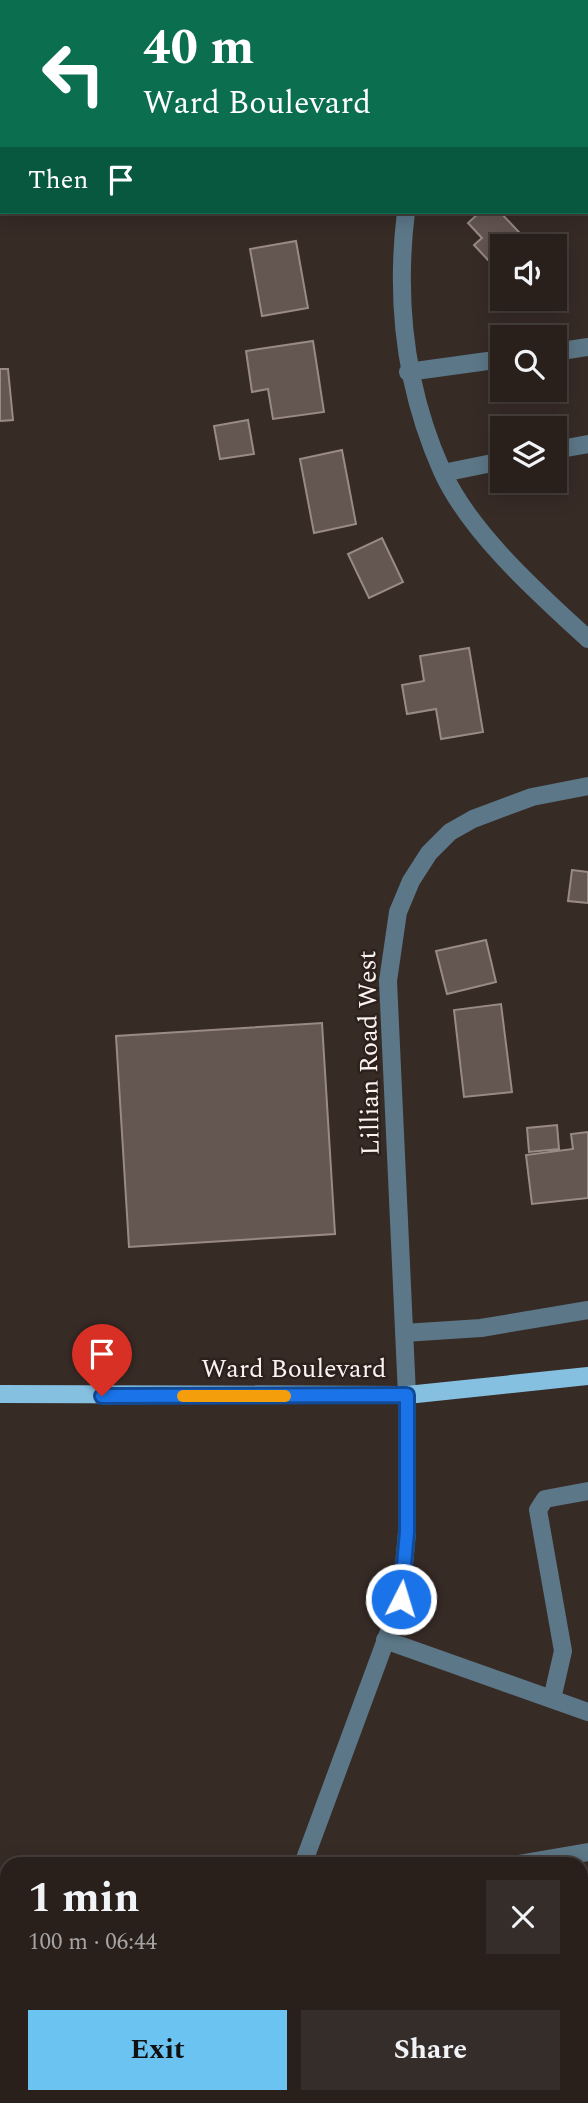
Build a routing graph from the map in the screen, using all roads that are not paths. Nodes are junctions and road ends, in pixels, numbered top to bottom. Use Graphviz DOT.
graph roads {
  1 [pos="406,214"];
  2 [pos="588,347"];
  3 [pos="567,350"];
  4 [pos="490,361"];
  5 [pos="408,372"];
  6 [pos="588,443"];
  7 [pos="567,447"];
  8 [pos="490,463"];
  9 [pos="443,473"];
  10 [pos="588,639"];
  11 [pos="588,786"];
  12 [pos="588,1310"];
  13 [pos="404,1333"];
  14 [pos="588,1376"];
  15 [pos="0,1394"];
  16 [pos="407,1395"];
  17 [pos="588,1490"];
  18 [pos="385,1640"];
  19 [pos="552,1699"];
  20 [pos="588,1712"];
  21 [pos="588,1852"];
  22 [pos="306,1857"];
  23 [pos="559,1857"];
  1 -- 5 [label="street"];
  2 -- 3 [label="street"];
  4 -- 5 [label="street"];
  5 -- 9 [label="street"];
  6 -- 7 [label="street"];
  8 -- 9 [label="street"];
  9 -- 10 [label="street"];
  11 -- 13 [label="street, Lillian Road West"];
  12 -- 13 [label="street"];
  13 -- 16 [label="street, Lillian Road West"];
  14 -- 16 [label="main road, Ward Boulevard"];
  15 -- 16 [label="main road, Ward Boulevard"];
  16 -- 18 [label="street, Lillian Road West"];
  17 -- 19 [label="street"];
  18 -- 19 [label="street"];
  18 -- 22 [label="street, Lillian Road West"];
  19 -- 20 [label="street"];
  21 -- 23 [label="street"];
}
